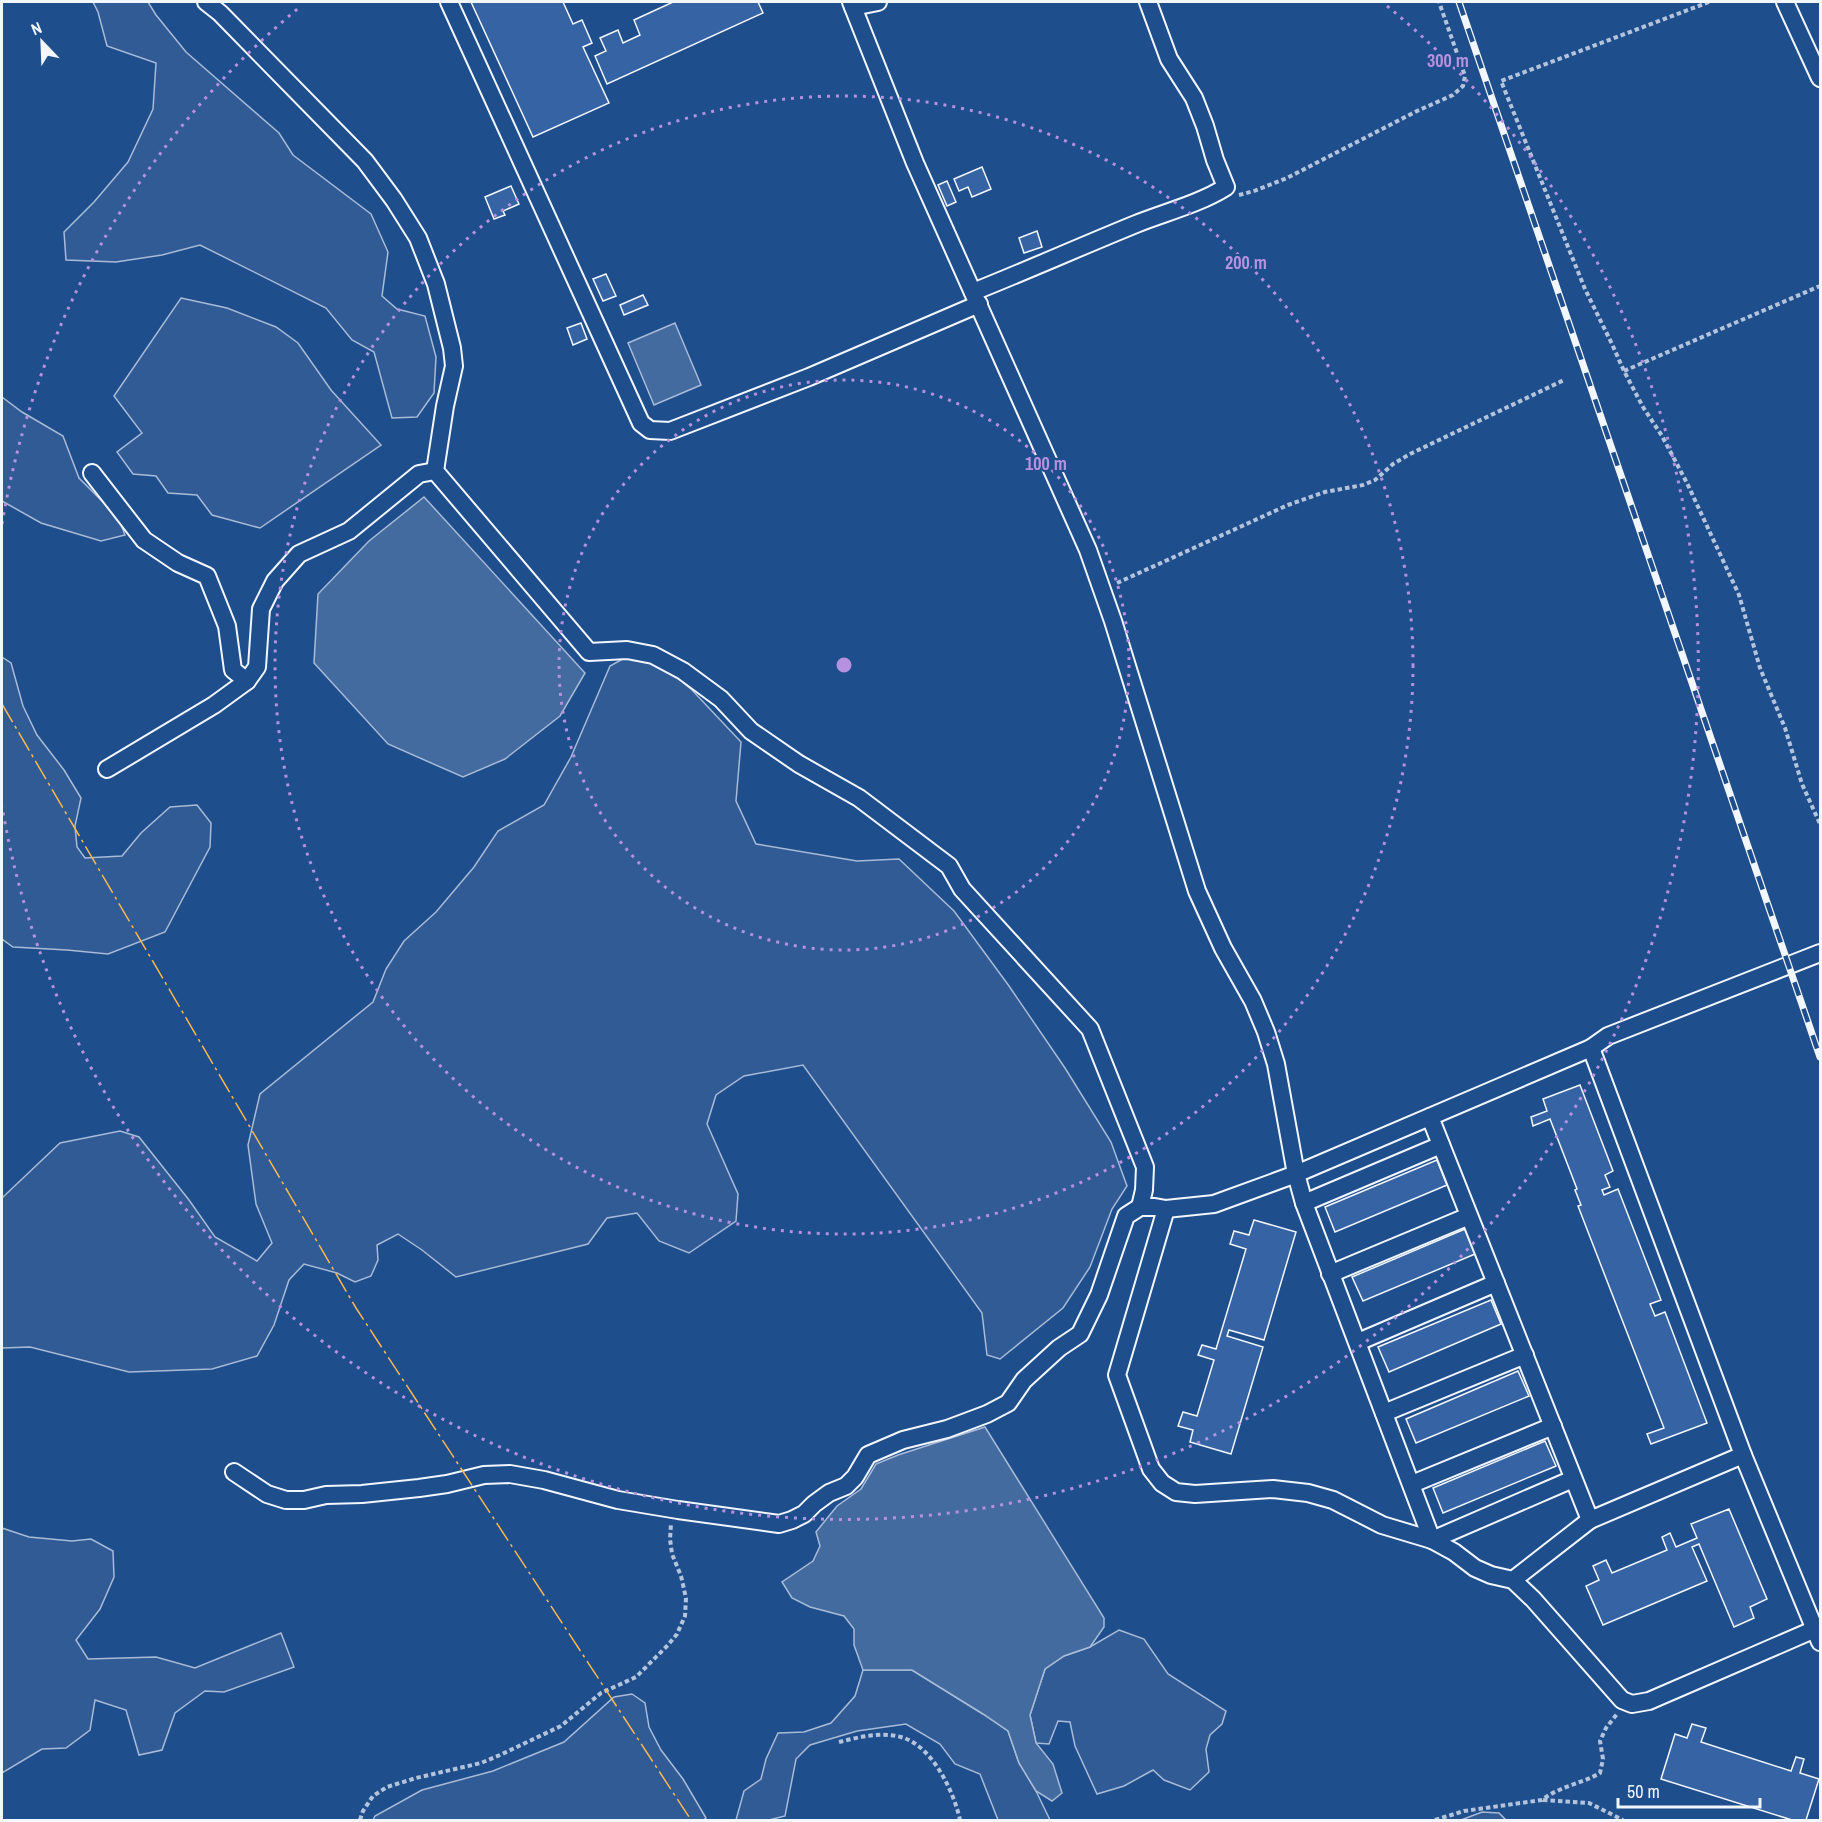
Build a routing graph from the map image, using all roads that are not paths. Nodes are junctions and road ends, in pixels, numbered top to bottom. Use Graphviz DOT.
graph roads {
  1 [pos="206,2"];
  2 [pos="450,2"];
  3 [pos="878,2"];
  4 [pos="1148,2"];
  5 [pos="1785,2"];
  6 [pos="852,4"];
  7 [pos="1821,78"];
  8 [pos="976,298"];
  9 [pos="435,471"];
  10 [pos="92,473"];
  11 [pos="247,681"];
  12 [pos="107,769"];
  13 [pos="1821,953"];
  14 [pos="1591,1048"];
  15 [pos="1430,1117"];
  16 [pos="1441,1144"];
  17 [pos="1296,1174"];
  18 [pos="1304,1203"];
  19 [pos="1140,1207"];
  20 [pos="1166,1209"];
  21 [pos="1469,1216"];
  22 [pos="1330,1274"];
  23 [pos="1496,1283"];
  24 [pos="1358,1342"];
  25 [pos="1525,1355"];
  26 [pos="1384,1413"];
  27 [pos="1552,1426"];
  28 [pos="1743,1455"];
  29 [pos="234,1472"];
  30 [pos="1574,1479"];
  31 [pos="1412,1484"];
  32 [pos="1590,1520"];
  33 [pos="1432,1540"];
  34 [pos="1513,1580"];
  35 [pos="1819,1633"];
  1 -- 9 [label="street"];
  2 -- 8 [label="street"];
  3 -- 6 [label="street"];
  4 -- 8 [label="street"];
  5 -- 7 [label="street"];
  6 -- 8 [label="street"];
  8 -- 17 [label="street"];
  9 -- 11 [label="street"];
  9 -- 19 [label="street"];
  10 -- 11 [label="street"];
  11 -- 12 [label="street"];
  13 -- 14 [label="street"];
  14 -- 15 [label="street"];
  14 -- 28 [label="street"];
  15 -- 16 [label="street"];
  15 -- 17 [label="street"];
  16 -- 18 [label="street"];
  16 -- 21 [label="street"];
  17 -- 18 [label="street"];
  17 -- 20 [label="street"];
  18 -- 22 [label="street"];
  19 -- 20 [label="street"];
  19 -- 29 [label="street"];
  20 -- 33 [label="street"];
  21 -- 22 [label="street"];
  21 -- 23 [label="street"];
  22 -- 24 [label="street"];
  23 -- 24 [label="street"];
  23 -- 25 [label="street"];
  24 -- 26 [label="street"];
  25 -- 26 [label="street"];
  25 -- 27 [label="street"];
  26 -- 31 [label="street"];
  27 -- 30 [label="street"];
  27 -- 31 [label="street"];
  28 -- 32 [label="street"];
  28 -- 35 [label="street"];
  30 -- 32 [label="street"];
  30 -- 33 [label="street"];
  31 -- 33 [label="street"];
  32 -- 34 [label="street"];
  33 -- 34 [label="street"];
  34 -- 35 [label="street"];
}
